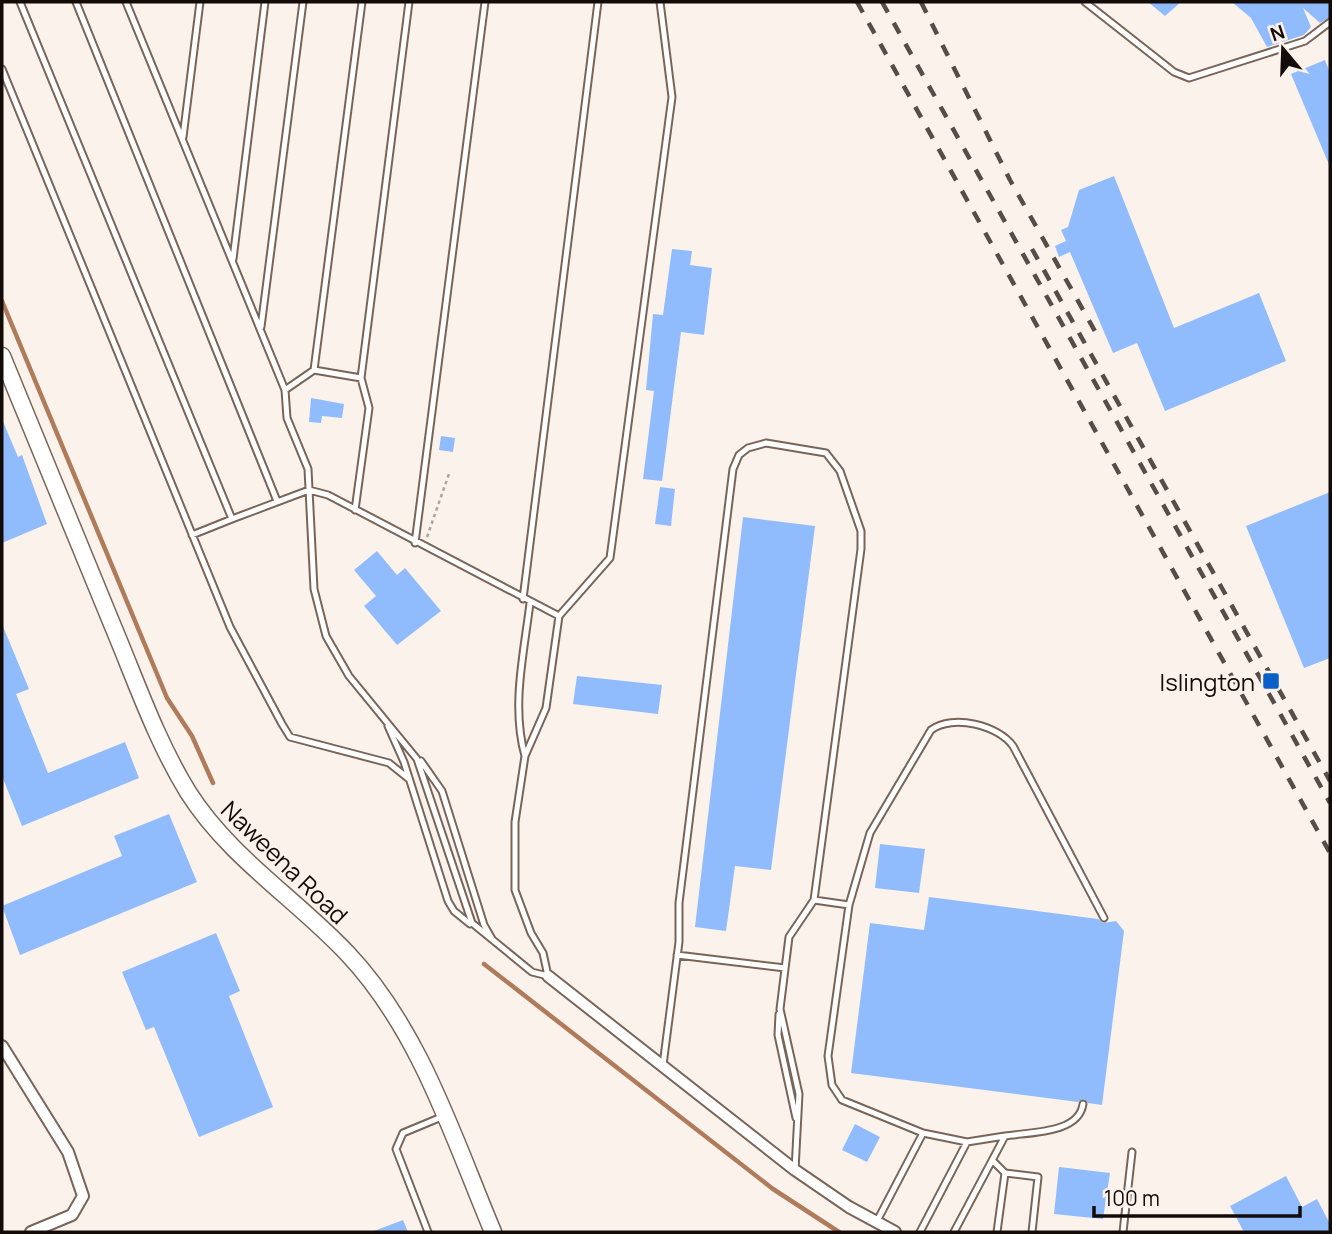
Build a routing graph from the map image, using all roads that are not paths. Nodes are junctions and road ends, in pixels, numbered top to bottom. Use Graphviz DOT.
graph roads {
  1 [pos="20,2"];
  2 [pos="76,2"];
  3 [pos="126,2"];
  4 [pos="200,2"];
  5 [pos="265,2"];
  6 [pos="303,2"];
  7 [pos="362,2"];
  8 [pos="409,2"];
  9 [pos="485,2"];
  10 [pos="598,2"];
  11 [pos="660,2"];
  12 [pos="1085,2"];
  13 [pos="1330,22"];
  14 [pos="2,69"];
  15 [pos="183,139"];
  16 [pos="233,261"];
  17 [pos="261,330"];
  18 [pos="2,356"];
  19 [pos="314,370"];
  20 [pos="361,378"];
  21 [pos="285,390"];
  22 [pos="309,490"];
  23 [pos="277,501"];
  24 [pos="355,510"];
  25 [pos="232,519"];
  26 [pos="192,535"];
  27 [pos="419,545"];
  28 [pos="527,601"];
  29 [pos="558,616"];
  30 [pos="381,714"];
  31 [pos="412,751"];
  32 [pos="525,755"];
  33 [pos="410,779"];
  34 [pos="814,900"];
  35 [pos="849,905"];
  36 [pos="1104,918"];
  37 [pos="477,929"];
  38 [pos="498,946"];
  39 [pos="677,954"];
  40 [pos="785,968"];
  41 [pos="548,976"];
  42 [pos="779,1009"];
  43 [pos="2,1046"];
  44 [pos="663,1068"];
  45 [pos="1083,1104"];
  46 [pos="444,1115"];
  47 [pos="798,1124"];
  48 [pos="923,1133"];
  49 [pos="1005,1136"];
  50 [pos="967,1142"];
  51 [pos="1132,1152"];
  52 [pos="993,1161"];
  53 [pos="795,1170"];
  54 [pos="1005,1173"];
  55 [pos="876,1223"];
  56 [pos="31,1232"];
  57 [pos="429,1232"];
  58 [pos="493,1232"];
  59 [pos="895,1232"];
  60 [pos="920,1232"];
  61 [pos="954,1232"];
  62 [pos="997,1232"];
  63 [pos="1031,1232"];
  64 [pos="1123,1232"];
  1 -- 25 [label="lane"];
  2 -- 23 [label="lane"];
  3 -- 15 [label="lane"];
  4 -- 15 [label="lane"];
  5 -- 16 [label="lane"];
  6 -- 17 [label="lane"];
  7 -- 19 [label="lane"];
  8 -- 20 [label="lane"];
  9 -- 27 [label="lane"];
  10 -- 28 [label="lane"];
  11 -- 29 [label="lane"];
  12 -- 13 [label="lane"];
  14 -- 26 [label="lane"];
  15 -- 16 [label="lane"];
  16 -- 17 [label="lane"];
  17 -- 21 [label="lane"];
  18 -- 46 [label="street, Naweena Road"];
  19 -- 20 [label="lane"];
  19 -- 21 [label="lane"];
  20 -- 24 [label="lane"];
  21 -- 22 [label="lane"];
  22 -- 23 [label="lane"];
  22 -- 24 [label="lane"];
  22 -- 30 [label="lane"];
  23 -- 25 [label="lane"];
  24 -- 27 [label="lane"];
  25 -- 26 [label="lane"];
  26 -- 33 [label="lane"];
  27 -- 28 [label="lane"];
  28 -- 29 [label="lane"];
  28 -- 32 [label="lane"];
  29 -- 32 [label="lane"];
  30 -- 31 [label="lane"];
  30 -- 33 [label="lane"];
  31 -- 37 [label="lane"];
  31 -- 38 [label="lane"];
  32 -- 41 [label="lane"];
  33 -- 37 [label="lane"];
  34 -- 35 [label="lane"];
  34 -- 39 [label="lane"];
  34 -- 40 [label="lane"];
  35 -- 36 [label="lane"];
  35 -- 48 [label="lane"];
  37 -- 38 [label="lane"];
  38 -- 41 [label="lane"];
  39 -- 40 [label="lane"];
  39 -- 44 [label="lane"];
  40 -- 42 [label="lane"];
  41 -- 44 [label="street"];
  42 -- 47 [label="lane"];
  42 -- 47 [label="lane"];
  43 -- 56 [label="street"];
  44 -- 53 [label="street"];
  45 -- 49 [label="lane"];
  46 -- 57 [label="lane"];
  46 -- 58 [label="street, Naweena Road"];
  47 -- 53 [label="lane"];
  48 -- 50 [label="lane"];
  48 -- 55 [label="lane"];
  49 -- 50 [label="lane"];
  49 -- 52 [label="lane"];
  50 -- 60 [label="lane"];
  51 -- 64 [label="lane"];
  52 -- 54 [label="lane"];
  52 -- 61 [label="lane"];
  53 -- 55 [label="street"];
  54 -- 62 [label="lane"];
  54 -- 63 [label="lane"];
  55 -- 59 [label="street"];
}
